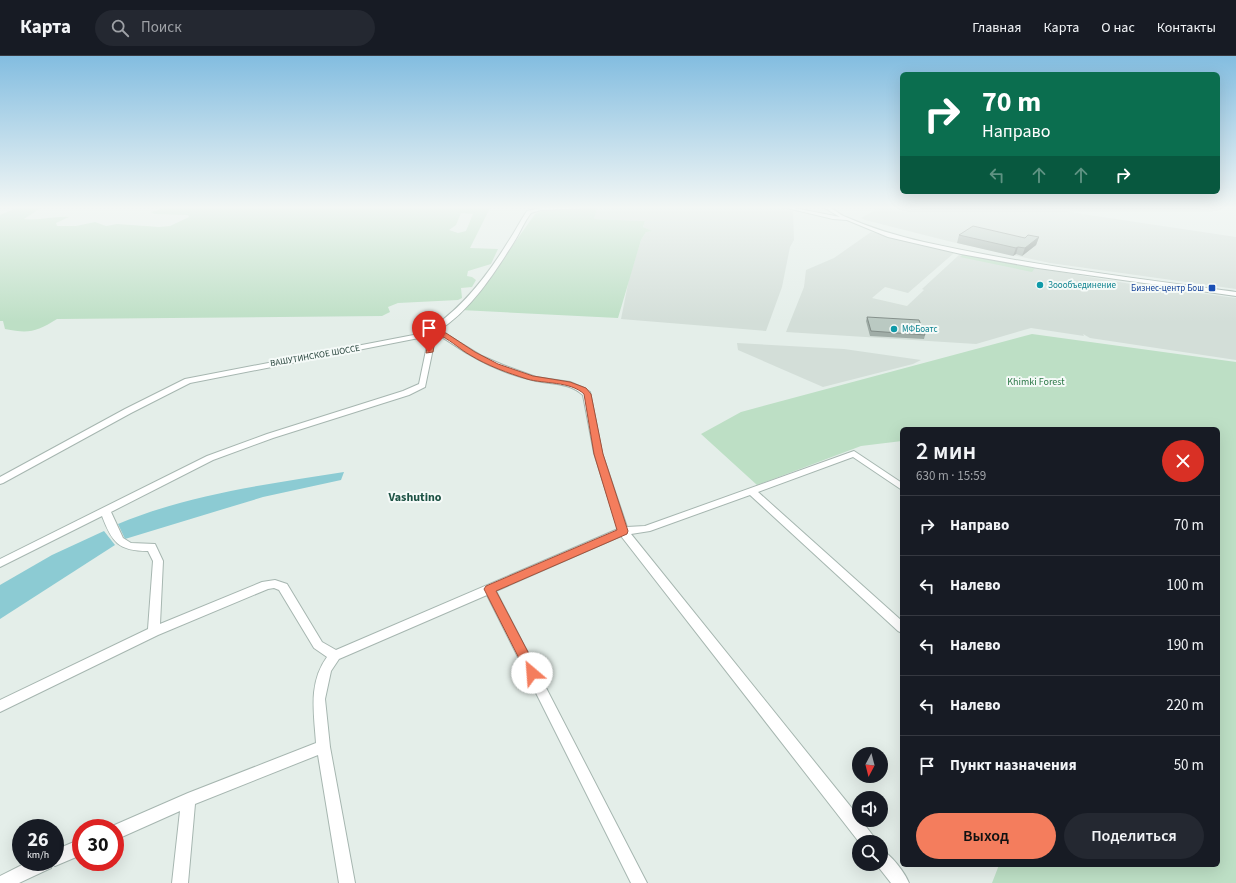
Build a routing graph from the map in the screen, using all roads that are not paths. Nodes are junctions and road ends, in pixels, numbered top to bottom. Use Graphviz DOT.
graph roads {
  1 [pos="508,246"];
  2 [pos="933,246"];
  3 [pos="1236,294"];
  4 [pos="433,331"];
  5 [pos="0,481"];
  6 [pos="900,486"];
  7 [pos="752,491"];
  8 [pos="105,510"];
  9 [pos="623,531"];
  10 [pos="0,563"];
  11 [pos="490,589"];
  12 [pos="900,626"];
  13 [pos="154,632"];
  14 [pos="335,656"];
  15 [pos="0,706"];
  16 [pos="323,747"];
  17 [pos="188,800"];
  18 [pos="124,828"];
  19 [pos="863,835"];
  20 [pos="888,867"];
  21 [pos="27,871"];
  22 [pos="2,883"];
  23 [pos="180,883"];
  24 [pos="347,883"];
  25 [pos="639,883"];
  26 [pos="901,883"];
  1 -- 4 [label="street, ВАШУТИНСКОЕ ШОССЕ"];
  2 -- 3 [label="street"];
  4 -- 5 [label="street, ВАШУТИНСКОЕ ШОССЕ"];
  4 -- 8 [label="street"];
  4 -- 9 [label="street"];
  6 -- 7 [label="street"];
  7 -- 9 [label="street"];
  7 -- 12 [label="street"];
  8 -- 10 [label="street"];
  8 -- 13 [label="street"];
  9 -- 11 [label="street"];
  9 -- 19 [label="street"];
  11 -- 14 [label="street"];
  11 -- 25 [label="street"];
  13 -- 14 [label="street"];
  13 -- 15 [label="street"];
  14 -- 16 [label="street"];
  16 -- 17 [label="street"];
  16 -- 24 [label="street"];
  17 -- 18 [label="street"];
  17 -- 23 [label="street"];
  20 -- 26 [label="street"];
  21 -- 22 [label="street"];
}
